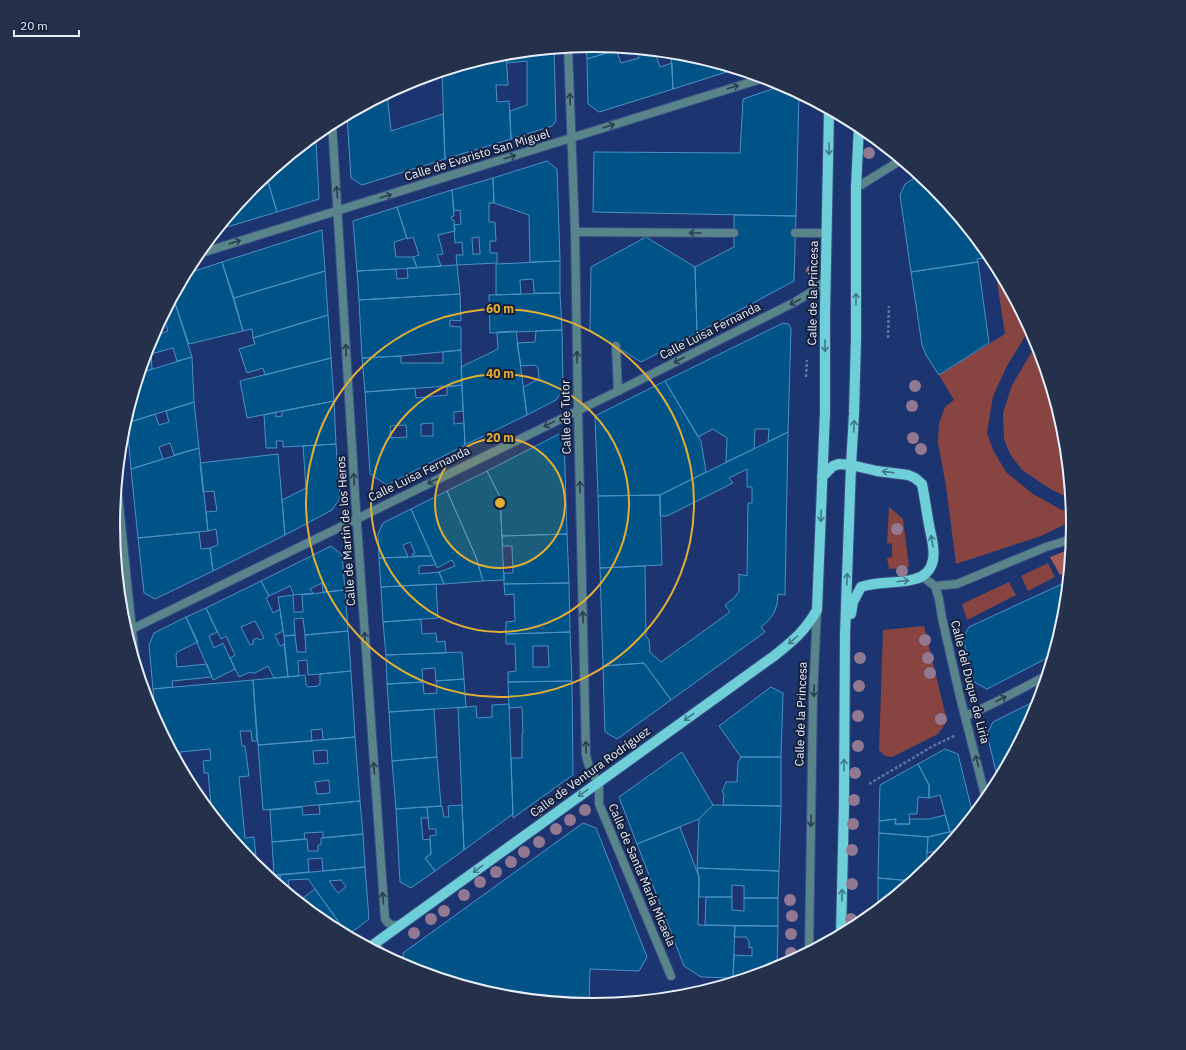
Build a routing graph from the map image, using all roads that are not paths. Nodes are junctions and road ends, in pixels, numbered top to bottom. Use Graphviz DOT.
graph roads {
  1 [pos="568,53"];
  2 [pos="755,81"];
  3 [pos="829,114"];
  4 [pos="333,130"];
  5 [pos="859,134"];
  6 [pos="571,138"];
  7 [pos="897,163"];
  8 [pos="856,188"];
  9 [pos="338,211"];
  10 [pos="575,232"];
  11 [pos="734,233"];
  12 [pos="795,233"];
  13 [pos="827,233"];
  14 [pos="208,251"];
  15 [pos="826,279"];
  16 [pos="616,346"];
  17 [pos="618,391"];
  18 [pos="578,410"];
  19 [pos="851,465"];
  20 [pos="822,477"];
  21 [pos="357,518"];
  22 [pos="120,522"];
  23 [pos="1065,541"];
  24 [pos="923,577"];
  25 [pos="935,586"];
  26 [pos="127,603"];
  27 [pos="817,610"];
  28 [pos="132,630"];
  29 [pos="845,635"];
  30 [pos="1040,679"];
  31 [pos="966,716"];
  32 [pos="599,782"];
  33 [pos="984,791"];
  34 [pos="400,925"];
  35 [pos="841,927"];
  36 [pos="374,944"];
  37 [pos="809,945"];
  38 [pos="671,976"];
  6 -- 1 [label="street, Calle de Tutor, one-way"];
  6 -- 2 [label="street, Calle de Evaristo San Miguel, one-way"];
  3 -- 13 [label="main road, Calle de la Princesa, one-way"];
  9 -- 4 [label="street, Calle de Martín de los Heros, one-way"];
  5 -- 8 [label="main road"];
  9 -- 6 [label="street, Calle de Evaristo San Miguel, one-way"];
  6 -- 10 [label="street, Calle de Tutor"];
  7 -- 8 [label="street"];
  19 -- 8 [label="main road, one-way"];
  14 -- 9 [label="street, Calle de Evaristo San Miguel, one-way"];
  21 -- 9 [label="street, Calle de Martín de los Heros, one-way"];
  11 -- 10 [label="street, one-way"];
  18 -- 10 [label="street, Calle de Tutor, one-way"];
  12 -- 13 [label="street"];
  13 -- 15 [label="main road, Calle de la Princesa"];
  15 -- 17 [label="street, Calle Luisa Fernanda, one-way"];
  15 -- 20 [label="main road, Calle de la Princesa, one-way"];
  16 -- 17 [label="street"];
  17 -- 18 [label="street, Calle Luisa Fernanda"];
  18 -- 21 [label="street, Calle Luisa Fernanda, one-way"];
  32 -- 18 [label="street, Calle de Tutor, one-way"];
  19 -- 20 [label="main road"];
  24 -- 19 [label="main road, one-way"];
  29 -- 19 [label="main road, one-way"];
  20 -- 27 [label="main road, Calle de la Princesa, one-way"];
  21 -- 28 [label="street, Calle Luisa Fernanda"];
  34 -- 21 [label="street, Calle de Martín de los Heros, one-way"];
  22 -- 26 [label="street"];
  23 -- 25 [label="street"];
  24 -- 25 [label="street"];
  29 -- 24 [label="main road, one-way"];
  25 -- 31 [label="street, Calle del Duque de Liria"];
  27 -- 32 [label="main road, Calle de Ventura Rodríguez, one-way"];
  27 -- 37 [label="street, Calle de la Princesa, one-way"];
  35 -- 29 [label="main road, one-way"];
  31 -- 30 [label="street, one-way"];
  33 -- 31 [label="street, Calle del Duque de Liria, one-way"];
  32 -- 34 [label="main road, Calle de Ventura Rodríguez, one-way"];
  32 -- 38 [label="street, Calle de Santa María Micaela"];
  34 -- 36 [label="main road, Calle de Ventura Rodríguez"];
}
